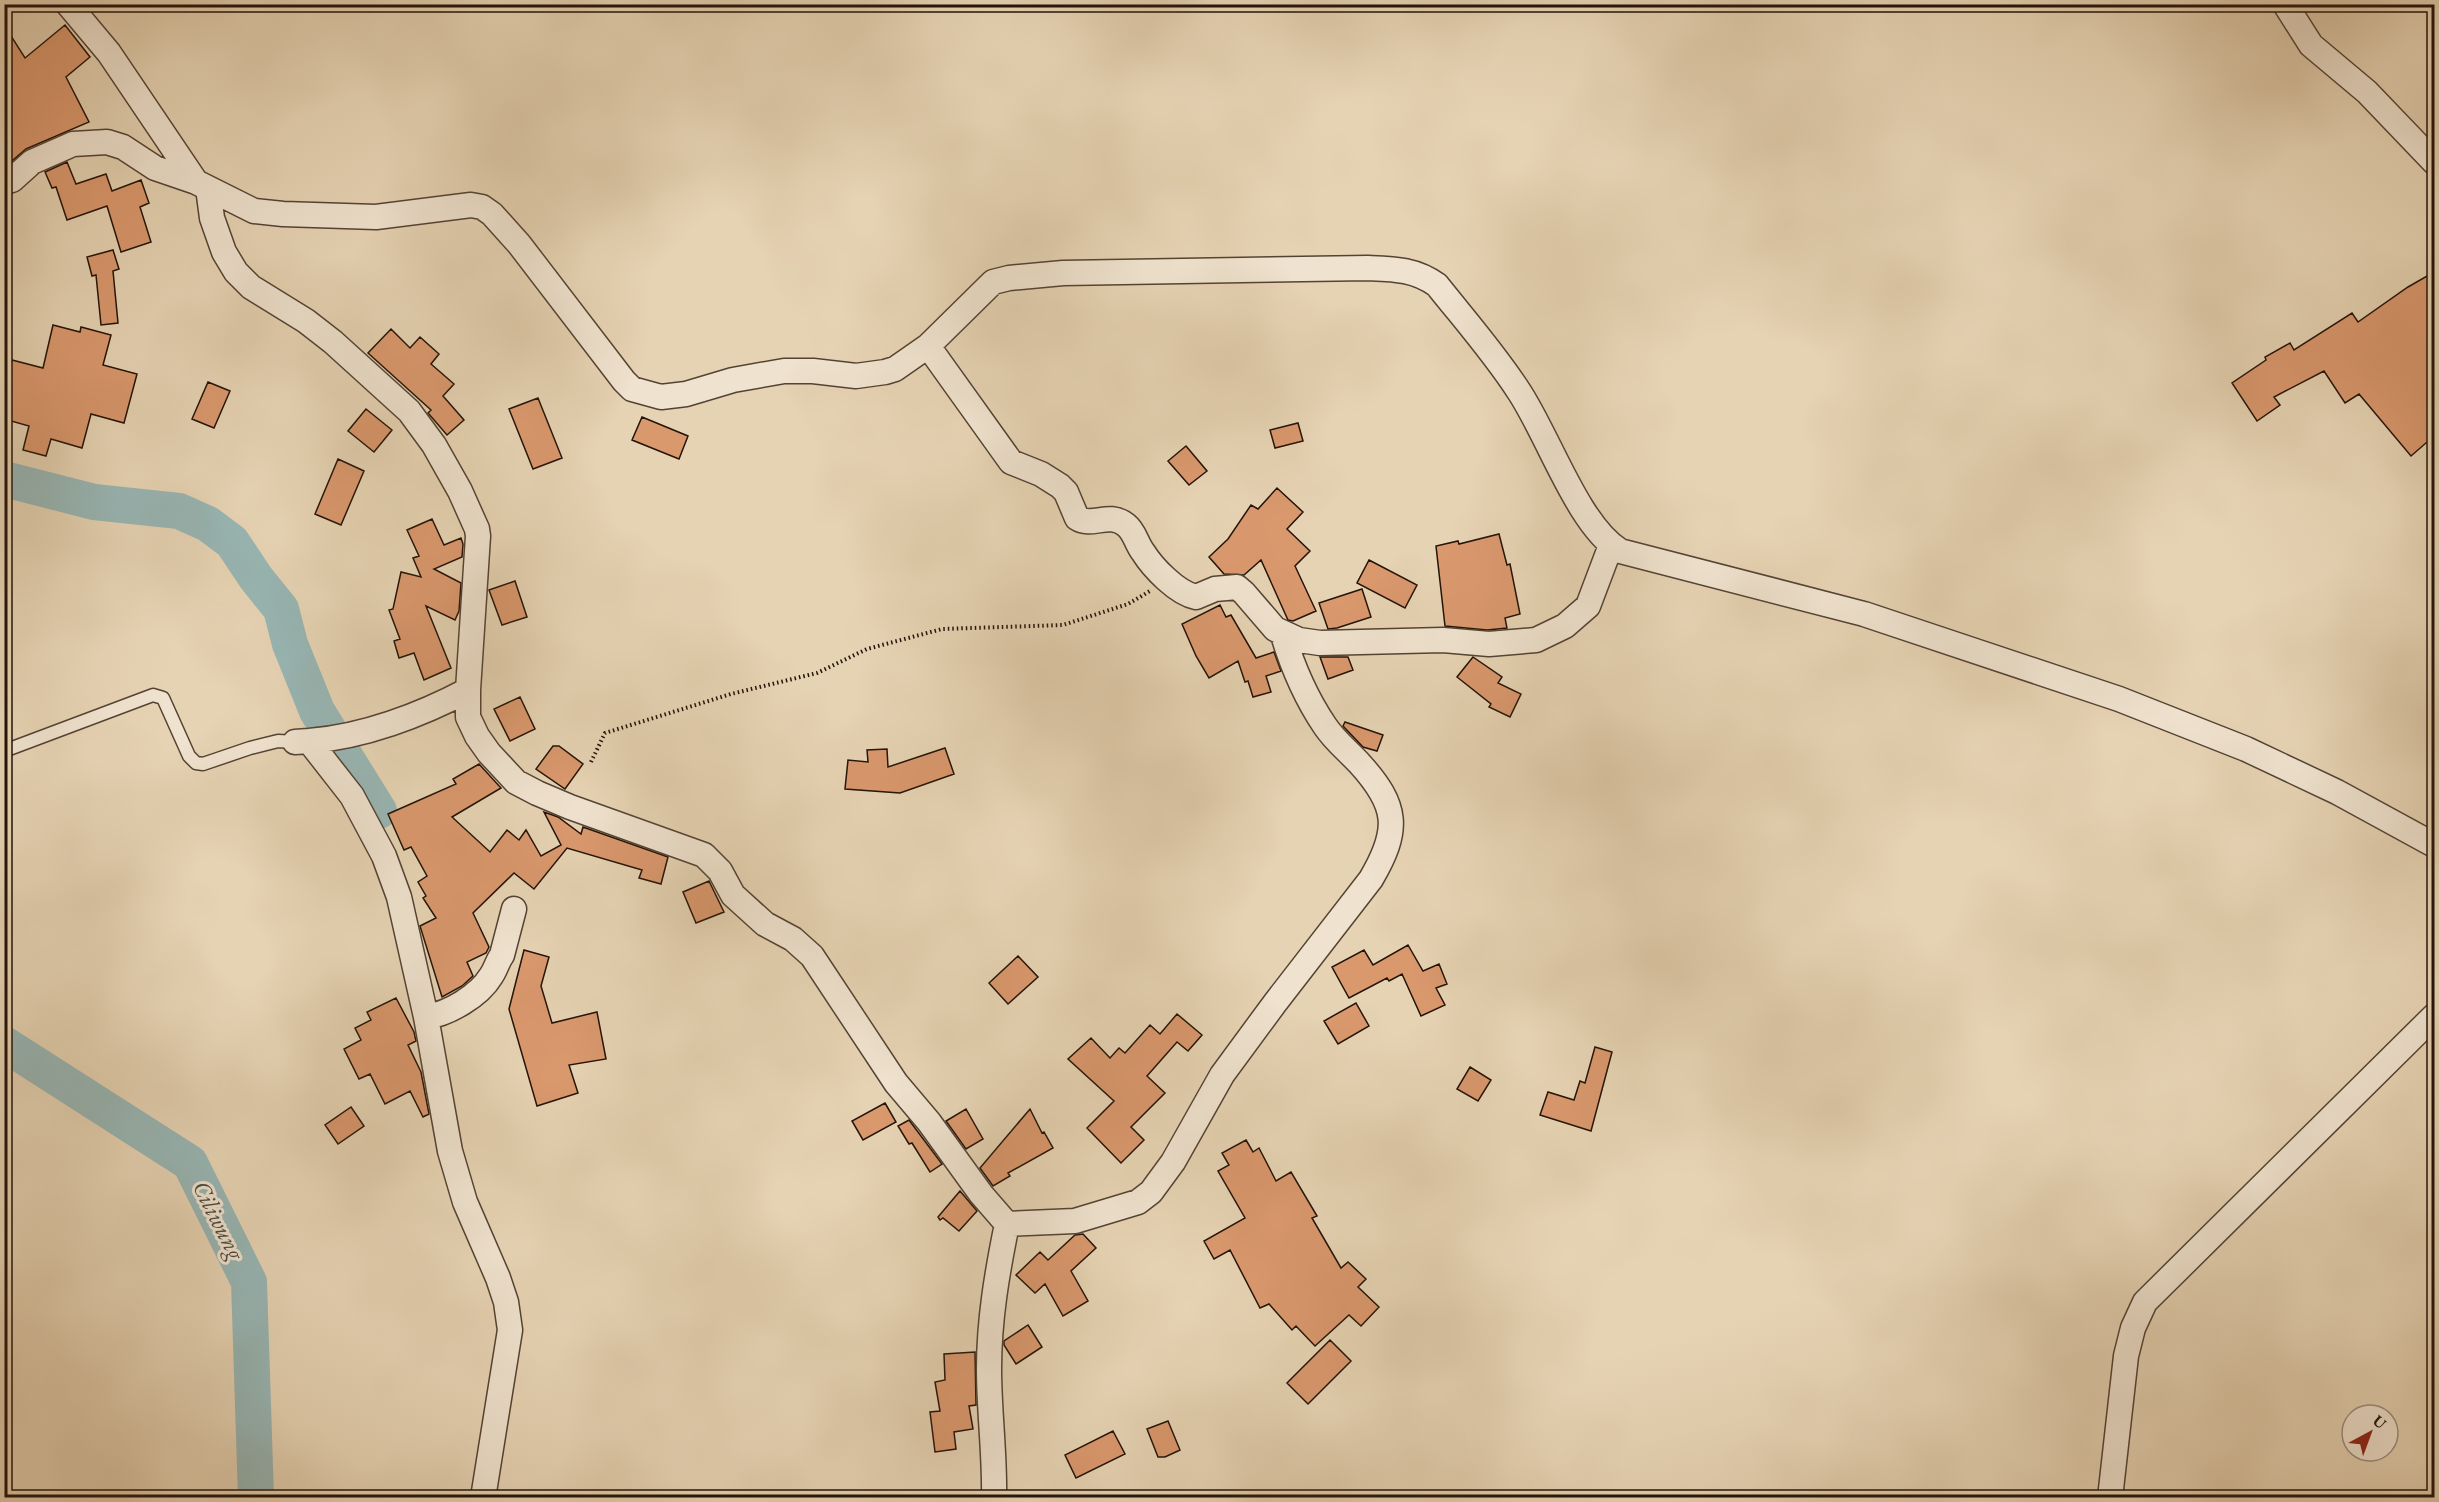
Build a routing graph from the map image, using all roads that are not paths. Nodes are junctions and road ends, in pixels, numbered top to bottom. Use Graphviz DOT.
graph roads {
  1 [pos="68,4"];
  2 [pos="2284,4"];
  3 [pos="2434,162"];
  4 [pos="4,181"];
  5 [pos="202,185"];
  6 [pos="928,346"];
  7 [pos="1611,545"];
  8 [pos="1283,635"];
  9 [pos="468,690"];
  10 [pos="315,740"];
  11 [pos="4,752"];
  12 [pos="2434,845"];
  13 [pos="514,909"];
  14 [pos="436,1014"];
  15 [pos="2434,1016"];
  16 [pos="1007,1224"];
  17 [pos="483,1497"];
  18 [pos="994,1497"];
  19 [pos="2110,1497"];
  1 -- 5 [label="street"];
  2 -- 3 [label="street"];
  4 -- 5 [label="street"];
  5 -- 6 [label="street"];
  5 -- 9 [label="street"];
  6 -- 7 [label="street"];
  6 -- 8 [label="street"];
  7 -- 8 [label="street"];
  7 -- 12 [label="street"];
  8 -- 16 [label="street"];
  9 -- 10 [label="street"];
  9 -- 16 [label="street"];
  10 -- 11 [label="lane"];
  10 -- 14 [label="street"];
  13 -- 14 [label="street"];
  14 -- 17 [label="street"];
  15 -- 19 [label="street"];
  16 -- 18 [label="street"];
}
